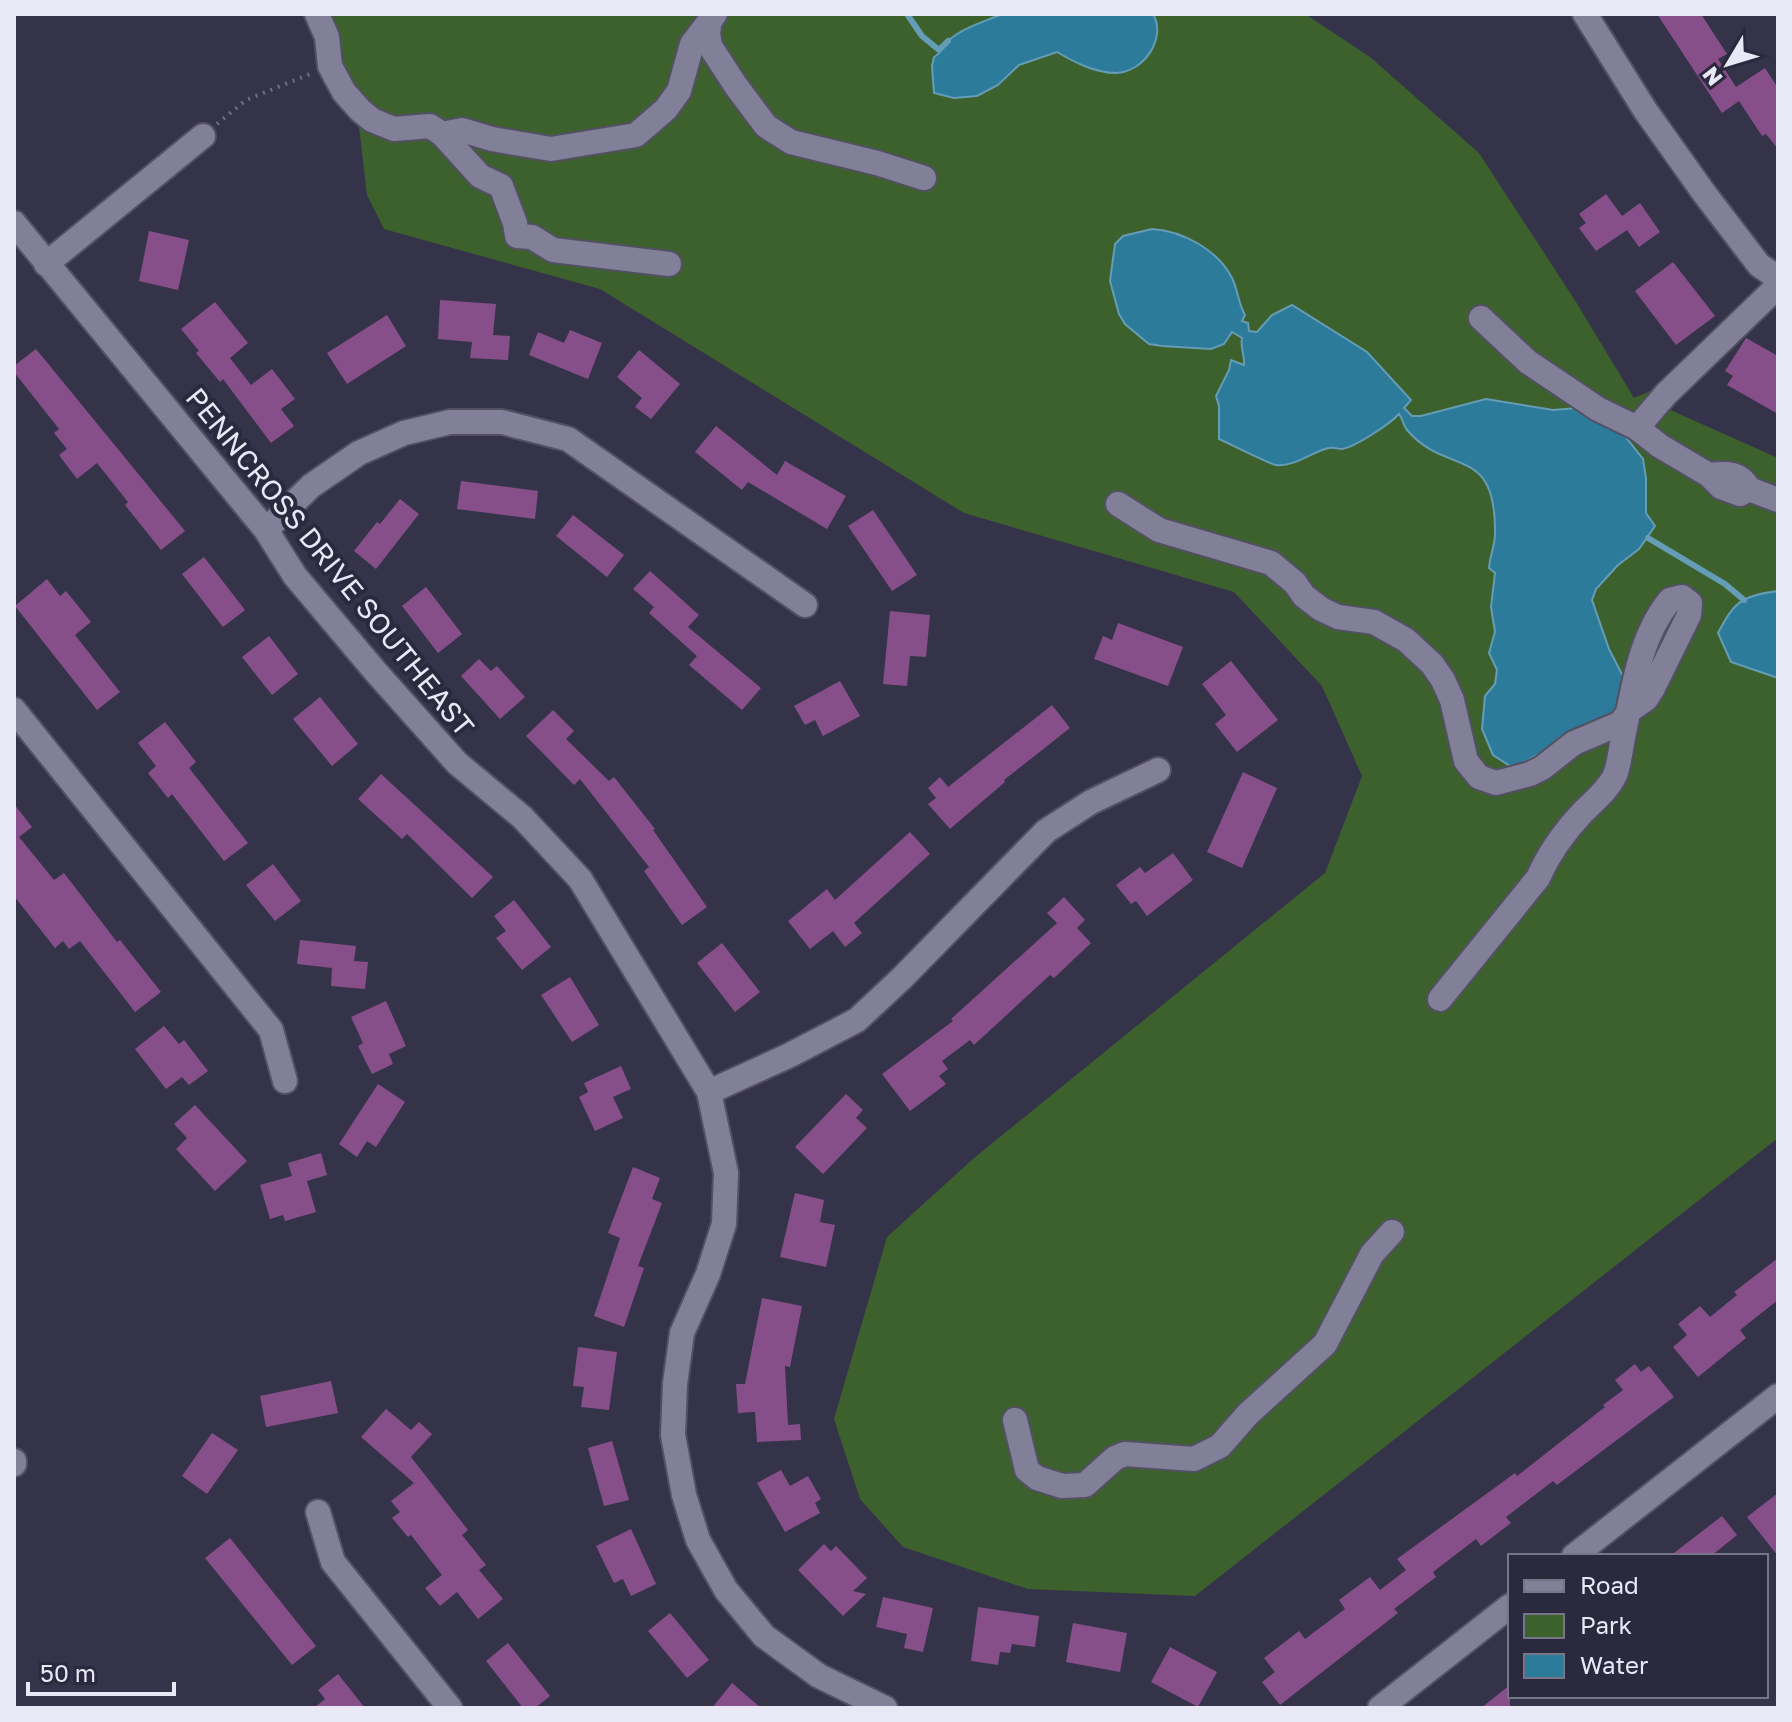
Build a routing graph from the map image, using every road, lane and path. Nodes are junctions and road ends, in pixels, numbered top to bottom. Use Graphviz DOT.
graph roads {
  1 [pos="317,14"];
  2 [pos="1585,14"];
  3 [pos="713,17"];
  4 [pos="330,66"];
  5 [pos="442,134"];
  6 [pos="203,136"];
  7 [pos="924,178"];
  8 [pos="14,223"];
  9 [pos="46,264"];
  10 [pos="669,264"];
  11 [pos="1778,278"];
  12 [pos="1778,286"];
  13 [pos="1481,318"];
  14 [pos="1637,428"];
  15 [pos="1778,500"];
  16 [pos="1118,504"];
  17 [pos="266,530"];
  18 [pos="805,605"];
  19 [pos="16,717"];
  20 [pos="1158,770"];
  21 [pos="1440,999"];
  22 [pos="285,1081"];
  23 [pos="709,1092"];
  24 [pos="1392,1232"];
  25 [pos="1778,1396"];
  26 [pos="1015,1420"];
  27 [pos="318,1512"];
  28 [pos="1577,1554"];
  29 [pos="1508,1608"];
  30 [pos="450,1708"];
  31 [pos="885,1708"];
  32 [pos="1380,1708"];
  1 -- 4 [label="street"];
  2 -- 11 [label="street"];
  3 -- 5 [label="street"];
  3 -- 7 [label="street"];
  4 -- 5 [label="street"];
  4 -- 6 [label="path"];
  5 -- 10 [label="street"];
  6 -- 9 [label="street"];
  8 -- 9 [label="street, PENNCROSS DRIVE SOUTHEAST"];
  9 -- 17 [label="street, PENNCROSS DRIVE SOUTHEAST"];
  12 -- 14 [label="street"];
  13 -- 14 [label="street"];
  14 -- 15 [label="street"];
  16 -- 21 [label="street"];
  17 -- 18 [label="street"];
  17 -- 23 [label="street, PENNCROSS DRIVE SOUTHEAST"];
  19 -- 22 [label="street"];
  20 -- 23 [label="street"];
  23 -- 31 [label="street, PENNCROSS DRIVE SOUTHEAST"];
  24 -- 26 [label="street"];
  25 -- 28 [label="street"];
  27 -- 30 [label="street"];
  29 -- 32 [label="street"];
}
